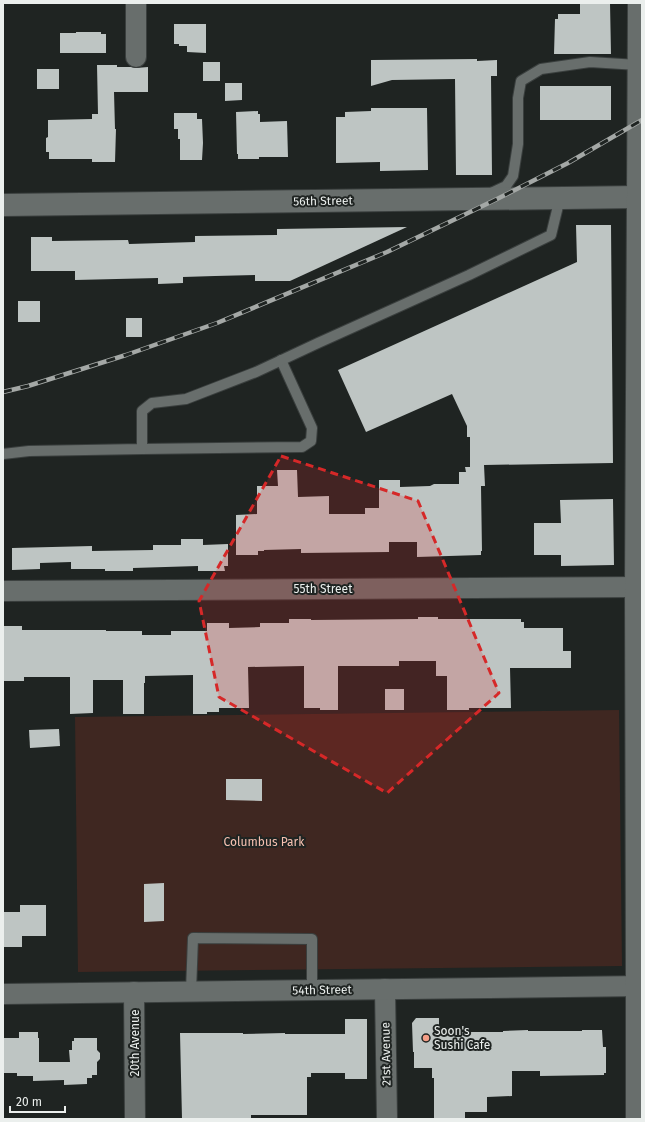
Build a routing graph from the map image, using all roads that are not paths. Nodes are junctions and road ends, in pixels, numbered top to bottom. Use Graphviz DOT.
graph roads {
  1 [pos="136,3"];
  2 [pos="638,3"];
  3 [pos="136,57"];
  4 [pos="638,65"];
  5 [pos="640,197"];
  6 [pos="560,198"];
  7 [pos="486,199"];
  8 [pos="3,205"];
  9 [pos="281,360"];
  10 [pos="142,450"];
  11 [pos="3,454"];
  12 [pos="639,587"];
  13 [pos="3,591"];
  14 [pos="640,987"];
  15 [pos="385,989"];
  16 [pos="312,990"];
  17 [pos="192,991"];
  18 [pos="134,992"];
  19 [pos="3,994"];
  20 [pos="135,1119"];
  21 [pos="388,1119"];
  22 [pos="636,1119"];
  1 -- 3 [label="street"];
  2 -- 4 [label="street"];
  4 -- 5 [label="street"];
  4 -- 7 [label="lane"];
  5 -- 6 [label="street, 56th Street"];
  5 -- 12 [label="street"];
  6 -- 7 [label="street, 56th Street"];
  6 -- 9 [label="lane"];
  7 -- 8 [label="street, 56th Street"];
  9 -- 10 [label="lane"];
  9 -- 10 [label="lane"];
  10 -- 11 [label="lane"];
  12 -- 13 [label="street, 55th Street"];
  12 -- 14 [label="street"];
  14 -- 15 [label="street, 54th Street"];
  14 -- 22 [label="street"];
  15 -- 16 [label="street, 54th Street"];
  15 -- 21 [label="street, 21st Avenue"];
  16 -- 17 [label="street, 54th Street"];
  16 -- 17 [label="lane"];
  17 -- 18 [label="street, 54th Street"];
  18 -- 19 [label="street, 54th Street"];
  18 -- 20 [label="street, 20th Avenue"];
}
